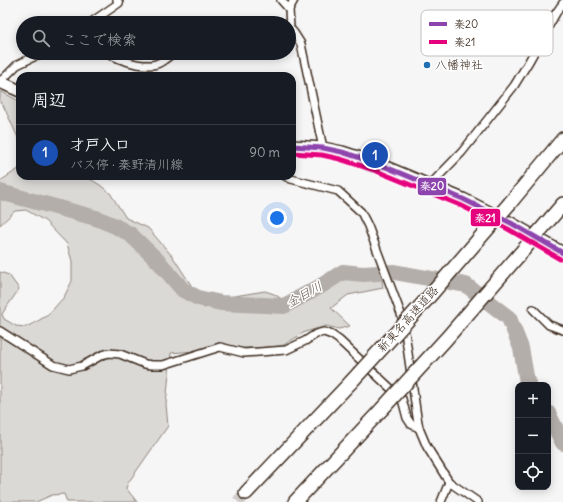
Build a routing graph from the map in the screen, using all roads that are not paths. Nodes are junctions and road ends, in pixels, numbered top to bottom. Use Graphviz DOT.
graph roads {
  1 [pos="117,0"];
  2 [pos="280,0"];
  3 [pos="294,0"];
  4 [pos="563,4"];
  5 [pos="289,9"];
  6 [pos="100,16"];
  7 [pos="289,16"];
  8 [pos="553,18"];
  9 [pos="296,36"];
  10 [pos="532,56"];
  11 [pos="28,60"];
  12 [pos="123,60"];
  13 [pos="164,60"];
  14 [pos="0,82"];
  15 [pos="16,89"];
  16 [pos="563,139"];
  17 [pos="296,146"];
  18 [pos="323,148"];
  19 [pos="296,180"];
  20 [pos="430,185"];
  21 [pos="563,204"];
  22 [pos="563,253"];
  23 [pos="532,309"];
  24 [pos="563,330"];
  25 [pos="0,331"];
  26 [pos="419,428"];
  27 [pos="450,482"];
  28 [pos="246,493"];
  29 [pos="295,502"];
  30 [pos="441,502"];
  31 [pos="478,502"];
  1 -- 6 [label="street"];
  2 -- 5 [label="street"];
  3 -- 5 [label="street"];
  4 -- 8 [label="street"];
  5 -- 7 [label="street"];
  9 -- 18 [label="street"];
  10 -- 20 [label="street"];
  11 -- 14 [label="street"];
  12 -- 13 [label="street"];
  14 -- 15 [label="main road"];
  16 -- 28 [label="highway, 新東名高速道路, bridge"];
  17 -- 18 [label="main road"];
  18 -- 20 [label="main road"];
  19 -- 26 [label="street"];
  20 -- 22 [label="main road"];
  21 -- 29 [label="highway, bridge"];
  23 -- 24 [label="street"];
  25 -- 26 [label="street"];
  26 -- 27 [label="street"];
  27 -- 30 [label="street"];
  27 -- 31 [label="street"];
}
